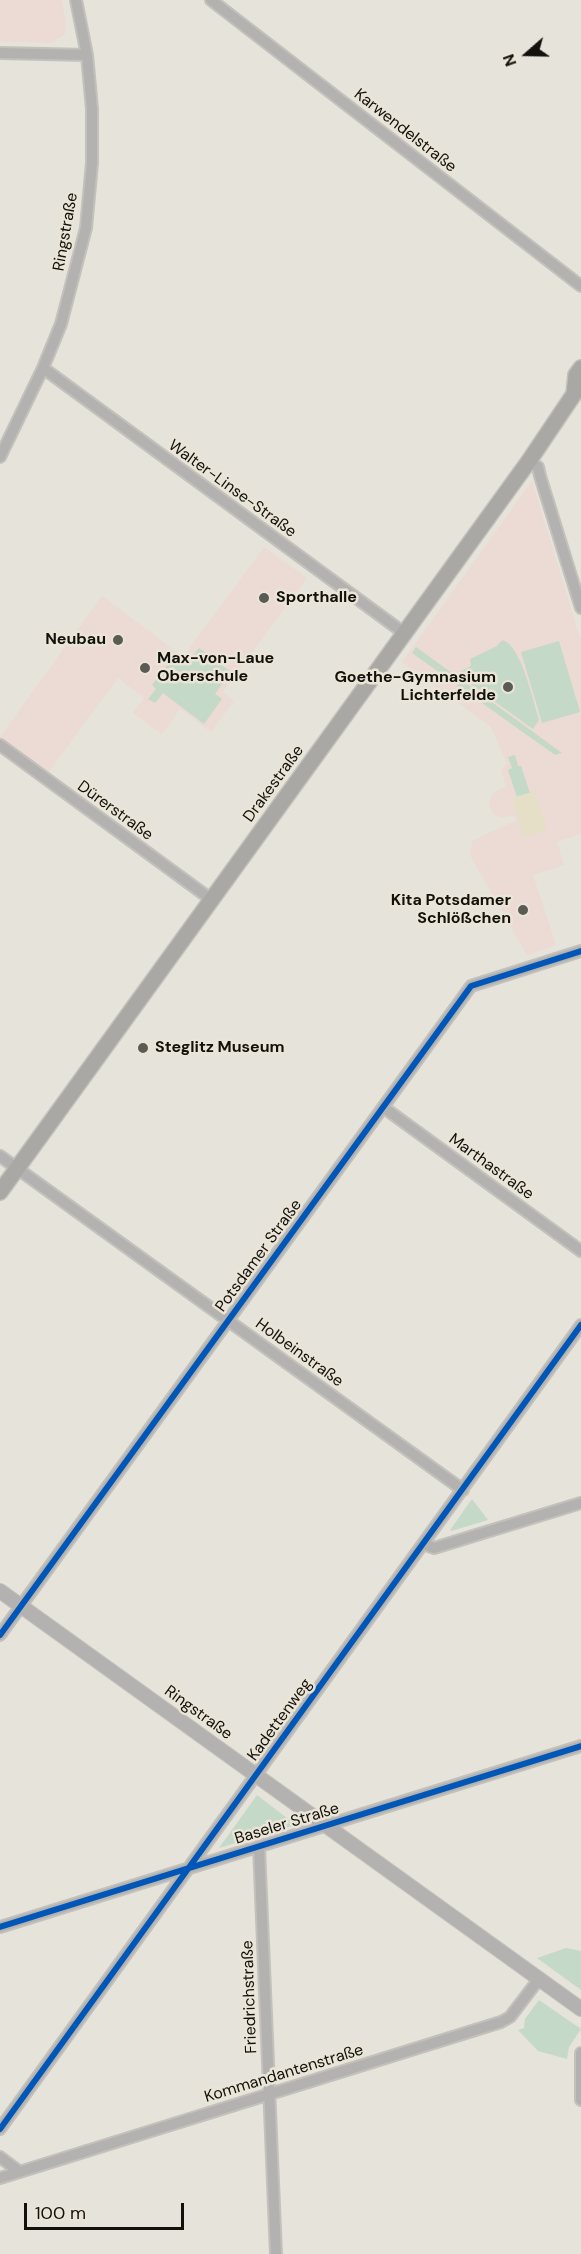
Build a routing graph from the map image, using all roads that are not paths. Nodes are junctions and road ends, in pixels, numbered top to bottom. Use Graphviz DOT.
graph roads {
  1 [pos="76,0"];
  2 [pos="211,0"];
  3 [pos="0,53"];
  4 [pos="87,55"];
  5 [pos="581,286"];
  6 [pos="43,368"];
  7 [pos="581,368"];
  8 [pos="577,393"];
  9 [pos="0,457"];
  10 [pos="529,461"];
  11 [pos="581,608"];
  12 [pos="404,633"];
  13 [pos="0,745"];
  14 [pos="212,900"];
  15 [pos="581,951"];
  16 [pos="383,1107"];
  17 [pos="0,1156"];
  18 [pos="17,1168"];
  19 [pos="0,1192"];
  20 [pos="581,1251"];
  21 [pos="228,1321"];
  22 [pos="581,1325"];
  23 [pos="463,1490"];
  24 [pos="581,1503"];
  25 [pos="424,1544"];
  26 [pos="0,1591"];
  27 [pos="21,1606"];
  28 [pos="0,1635"];
  29 [pos="581,1746"];
  30 [pos="256,1776"];
  31 [pos="325,1826"];
  32 [pos="259,1847"];
  33 [pos="189,1869"];
  34 [pos="0,1927"];
  35 [pos="539,1979"];
  36 [pos="581,2009"];
  37 [pos="581,2054"];
  38 [pos="269,2095"];
  39 [pos="581,2100"];
  40 [pos="0,2129"];
  41 [pos="0,2157"];
  42 [pos="21,2172"];
  43 [pos="0,2178"];
  44 [pos="276,2254"];
  1 -- 4 [label="street, Ringstraße"];
  2 -- 5 [label="street, Karwendelstraße"];
  3 -- 4 [label="street"];
  4 -- 6 [label="street, Ringstraße"];
  6 -- 9 [label="street, Ringstraße"];
  6 -- 12 [label="street, Walter-Linse-Straße"];
  7 -- 8 [label="main road, Drakestraße"];
  8 -- 10 [label="main road, Drakestraße"];
  10 -- 11 [label="street"];
  10 -- 12 [label="main road, Drakestraße"];
  12 -- 14 [label="main road, Drakestraße"];
  13 -- 14 [label="street, Dürerstraße"];
  14 -- 18 [label="main road, Drakestraße"];
  15 -- 16 [label="street, Potsdamer Straße"];
  16 -- 20 [label="street, Marthastraße"];
  16 -- 21 [label="street, Potsdamer Straße"];
  17 -- 18 [label="street, Holbeinstraße"];
  18 -- 19 [label="main road, Drakestraße"];
  18 -- 21 [label="street, Holbeinstraße"];
  21 -- 23 [label="street, Holbeinstraße"];
  21 -- 27 [label="street, Potsdamer Straße"];
  22 -- 23 [label="street, Kadettenweg"];
  23 -- 25 [label="street, Kadettenweg"];
  24 -- 25 [label="street"];
  25 -- 30 [label="street, Kadettenweg"];
  26 -- 27 [label="street, Ringstraße"];
  27 -- 28 [label="street, Potsdamer Straße"];
  27 -- 30 [label="street, Ringstraße"];
  29 -- 31 [label="street, Baseler Straße"];
  30 -- 31 [label="street, Ringstraße"];
  30 -- 33 [label="street, Kadettenweg"];
  31 -- 32 [label="street, Baseler Straße"];
  31 -- 35 [label="street, Ringstraße"];
  32 -- 33 [label="street, Baseler Straße"];
  32 -- 38 [label="street, Friedrichstraße"];
  33 -- 34 [label="street, Baseler Straße"];
  33 -- 40 [label="street, Kadettenweg"];
  35 -- 36 [label="street, Ringstraße"];
  35 -- 38 [label="street, Kommandantenstraße"];
  37 -- 39 [label="street"];
  38 -- 42 [label="street, Kommandantenstraße"];
  38 -- 44 [label="street, Friedrichstraße"];
  41 -- 42 [label="street"];
  42 -- 43 [label="street, Kommandantenstraße"];
}
